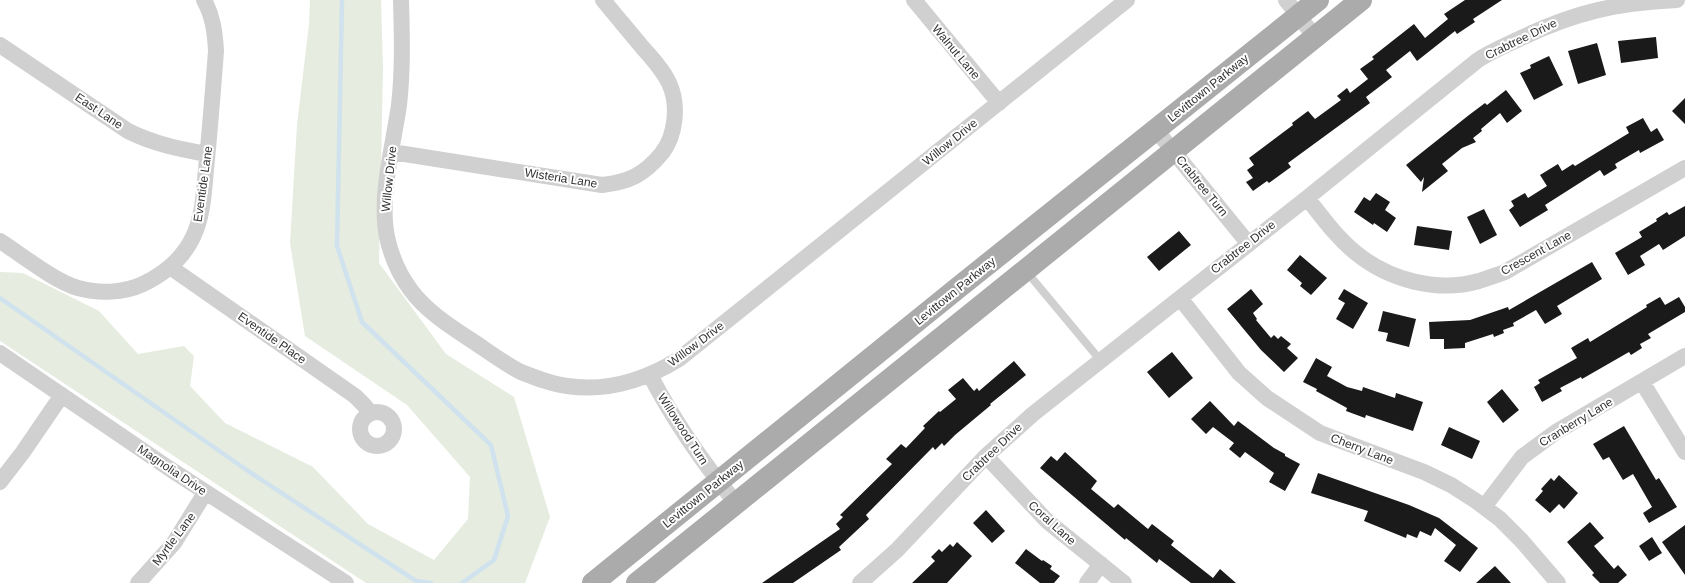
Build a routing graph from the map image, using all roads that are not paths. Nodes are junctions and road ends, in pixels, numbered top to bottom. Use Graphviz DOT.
graph roads {
  1 [pos="204,0"];
  2 [pos="401,0"];
  3 [pos="603,0"];
  4 [pos="914,0"];
  5 [pos="1127,0"];
  6 [pos="1318,0"];
  7 [pos="1361,0"];
  8 [pos="1677,0"];
  9 [pos="1292,8"];
  10 [pos="1315,37"];
  11 [pos="0,45"];
  12 [pos="999,103"];
  13 [pos="1156,130"];
  14 [pos="1173,151"];
  15 [pos="392,152"];
  16 [pos="207,154"];
  17 [pos="1685,168"];
  18 [pos="1307,198"];
  19 [pos="0,241"];
  20 [pos="1248,243"];
  21 [pos="170,267"];
  22 [pos="1025,270"];
  23 [pos="1180,298"];
  24 [pos="0,354"];
  25 [pos="1685,356"];
  26 [pos="1101,361"];
  27 [pos="650,375"];
  28 [pos="1642,382"];
  29 [pos="62,395"];
  30 [pos="370,413"];
  31 [pos="1685,452"];
  32 [pos="986,456"];
  33 [pos="0,482"];
  34 [pos="718,482"];
  35 [pos="206,493"];
  36 [pos="736,503"];
  37 [pos="1484,507"];
  38 [pos="1101,564"];
  39 [pos="138,583"];
  40 [pos="346,583"];
  41 [pos="593,583"];
  42 [pos="638,583"];
  43 [pos="860,583"];
  44 [pos="1087,583"];
  45 [pos="1124,583"];
  46 [pos="1558,583"];
  1 -- 16 [label="street, Eventide Lane"];
  2 -- 15 [label="street, Willow Drive"];
  3 -- 15 [label="street, Wisteria Lane"];
  4 -- 12 [label="street, Walnut Lane"];
  5 -- 12 [label="street, Willow Drive"];
  6 -- 9 [label="main road, Levittown Parkway"];
  7 -- 10 [label="main road"];
  8 -- 18 [label="street, Crabtree Drive"];
  9 -- 10 [label="street"];
  9 -- 13 [label="main road, Levittown Parkway"];
  10 -- 14 [label="main road"];
  11 -- 16 [label="street, East Lane"];
  12 -- 27 [label="street, Willow Drive"];
  13 -- 14 [label="street, Crabtree Turn"];
  13 -- 34 [label="main road, Levittown Parkway"];
  14 -- 20 [label="street, Crabtree Turn"];
  14 -- 22 [label="main road"];
  15 -- 27 [label="street, Willow Drive"];
  16 -- 21 [label="street, Eventide Lane"];
  17 -- 18 [label="street, Crescent Lane"];
  18 -- 20 [label="street, Crabtree Drive"];
  19 -- 21 [label="street, Eventide Lane"];
  20 -- 23 [label="street, Crabtree Drive"];
  21 -- 30 [label="street, Eventide Place"];
  22 -- 26 [label="lane"];
  22 -- 36 [label="main road"];
  23 -- 26 [label="street, Crabtree Drive"];
  23 -- 37 [label="street, Cherry Lane"];
  24 -- 29 [label="street, Magnolia Drive"];
  25 -- 28 [label="street, Cranberry Lane"];
  26 -- 32 [label="street, Crabtree Drive"];
  27 -- 34 [label="street, Willowood Turn"];
  28 -- 31 [label="street"];
  28 -- 37 [label="street, Cranberry Lane"];
  29 -- 33 [label="street"];
  29 -- 35 [label="street, Magnolia Drive"];
  32 -- 38 [label="street, Coral Lane"];
  32 -- 43 [label="street, Crabtree Drive"];
  34 -- 36 [label="street, Willowood Turn"];
  34 -- 41 [label="main road, Levittown Parkway"];
  35 -- 39 [label="street, Myrtle Lane"];
  35 -- 40 [label="street, Magnolia Drive"];
  36 -- 42 [label="main road"];
  37 -- 46 [label="street, Cherry Lane"];
  38 -- 44 [label="street"];
  38 -- 45 [label="street, Coral Lane"];
}
